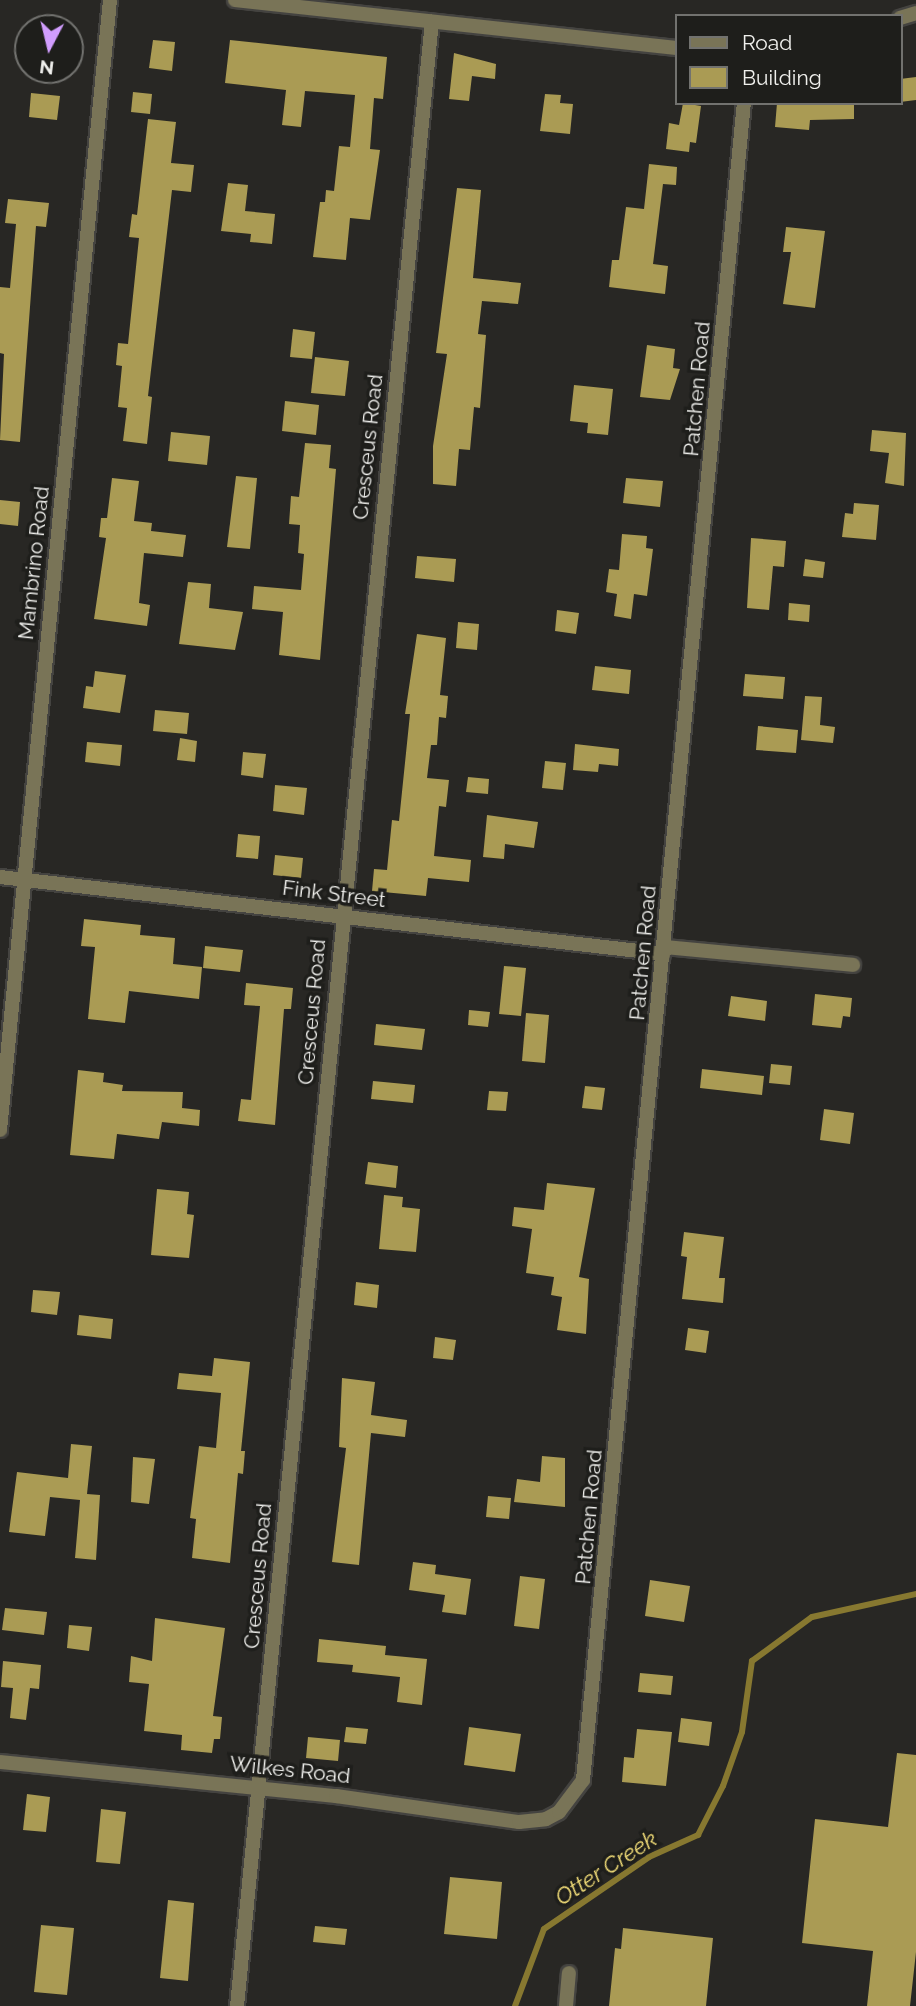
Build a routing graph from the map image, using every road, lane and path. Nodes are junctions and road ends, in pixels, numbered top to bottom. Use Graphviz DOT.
graph roads {
  1 [pos="110,0"];
  2 [pos="235,0"];
  3 [pos="432,22"];
  4 [pos="674,48"];
  5 [pos="744,105"];
  6 [pos="0,877"];
  7 [pos="24,879"];
  8 [pos="342,916"];
  9 [pos="664,951"];
  10 [pos="853,965"];
  11 [pos="0,1130"];
  12 [pos="0,1762"];
  13 [pos="259,1787"];
  14 [pos="568,1802"];
  15 [pos="569,1973"];
  16 [pos="237,2006"];
  17 [pos="566,2006"];
  1 -- 7 [label="street, Mambrino Road"];
  2 -- 3 [label="street"];
  3 -- 4 [label="street"];
  3 -- 8 [label="street, Cresceus Road"];
  5 -- 9 [label="street, Patchen Road"];
  6 -- 7 [label="street, Fink Street"];
  7 -- 8 [label="street, Fink Street"];
  7 -- 11 [label="street, Mambrino Road"];
  8 -- 9 [label="street, Fink Street"];
  8 -- 13 [label="street, Cresceus Road"];
  9 -- 10 [label="street, Fink Street"];
  9 -- 14 [label="street, Patchen Road"];
  12 -- 13 [label="street, Wilkes Road"];
  13 -- 14 [label="street, Wilkes Road"];
  13 -- 16 [label="street, Cresceus Road"];
  15 -- 17 [label="street"];
}
